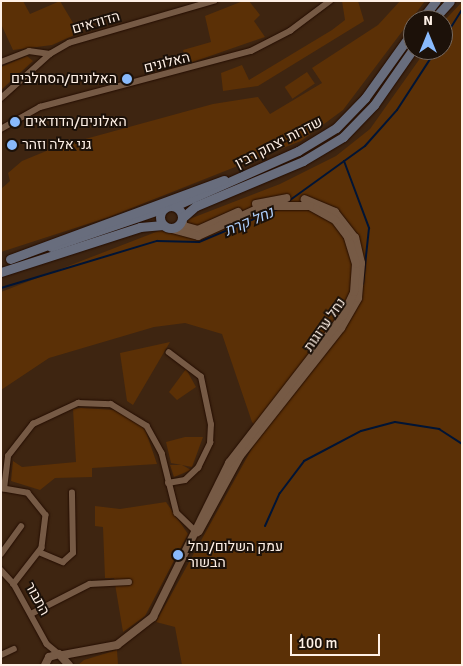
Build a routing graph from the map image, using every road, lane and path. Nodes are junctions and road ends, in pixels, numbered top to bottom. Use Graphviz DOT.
graph roads {
  1 [pos="214,1"];
  2 [pos="330,1"];
  3 [pos="403,44"];
  4 [pos="50,54"];
  5 [pos="405,60"];
  6 [pos="1,62"];
  7 [pos="1,98"];
  8 [pos="1,129"];
  9 [pos="264,167"];
  10 [pos="174,206"];
  11 [pos="164,208"];
  12 [pos="182,219"];
  13 [pos="166,226"];
  14 [pos="5,261"];
  15 [pos="1,272"];
  16 [pos="169,353"];
  17 [pos="168,483"];
  18 [pos="3,489"];
  19 [pos="72,493"];
  20 [pos="21,526"];
  21 [pos="198,532"];
  22 [pos="39,552"];
  23 [pos="1,554"];
  24 [pos="1,570"];
  25 [pos="129,582"];
  26 [pos="14,584"];
  27 [pos="31,614"];
  28 [pos="47,644"];
  29 [pos="14,649"];
  30 [pos="85,653"];
  31 [pos="1,655"];
  32 [pos="61,655"];
  33 [pos="46,663"];
  34 [pos="69,665"];
  1 -- 4 [label="street, הדודאים"];
  2 -- 8 [label="street, האלונים"];
  3 -- 9 [label="main road, שדרות יצחק רבין"];
  4 -- 6 [label="street"];
  4 -- 7 [label="street, הדודאים"];
  5 -- 12 [label="main road, שדרות יצחק רבין"];
  9 -- 10 [label="main road, שדרות יצחק רבין"];
  9 -- 14 [label="main road"];
  10 -- 11 [label="main road, שדרות יצחק רבין"];
  10 -- 12 [label="main road"];
  11 -- 13 [label="main road"];
  11 -- 14 [label="main road"];
  12 -- 13 [label="main road, שדרות יצחק רבין"];
  12 -- 21 [label="street, נחל ערוגות"];
  13 -- 15 [label="main road"];
  13 -- 21 [label="street, נחל ערוגות"];
  16 -- 17 [label="street"];
  17 -- 18 [label="street"];
  17 -- 21 [label="street"];
  18 -- 22 [label="street"];
  19 -- 22 [label="street"];
  20 -- 23 [label="street"];
  21 -- 30 [label="street, נחל ערוגות"];
  22 -- 26 [label="street"];
  24 -- 26 [label="street, התבור"];
  25 -- 27 [label="street"];
  26 -- 27 [label="street, התבור"];
  27 -- 28 [label="street, התבור"];
  28 -- 32 [label="street, התבור"];
  28 -- 33 [label="street, התבור"];
  29 -- 31 [label="street"];
  30 -- 32 [label="street, נחל ערוגות"];
  30 -- 34 [label="street, נחל ערוגות"];
  32 -- 33 [label="street"];
  32 -- 34 [label="street"];
}
